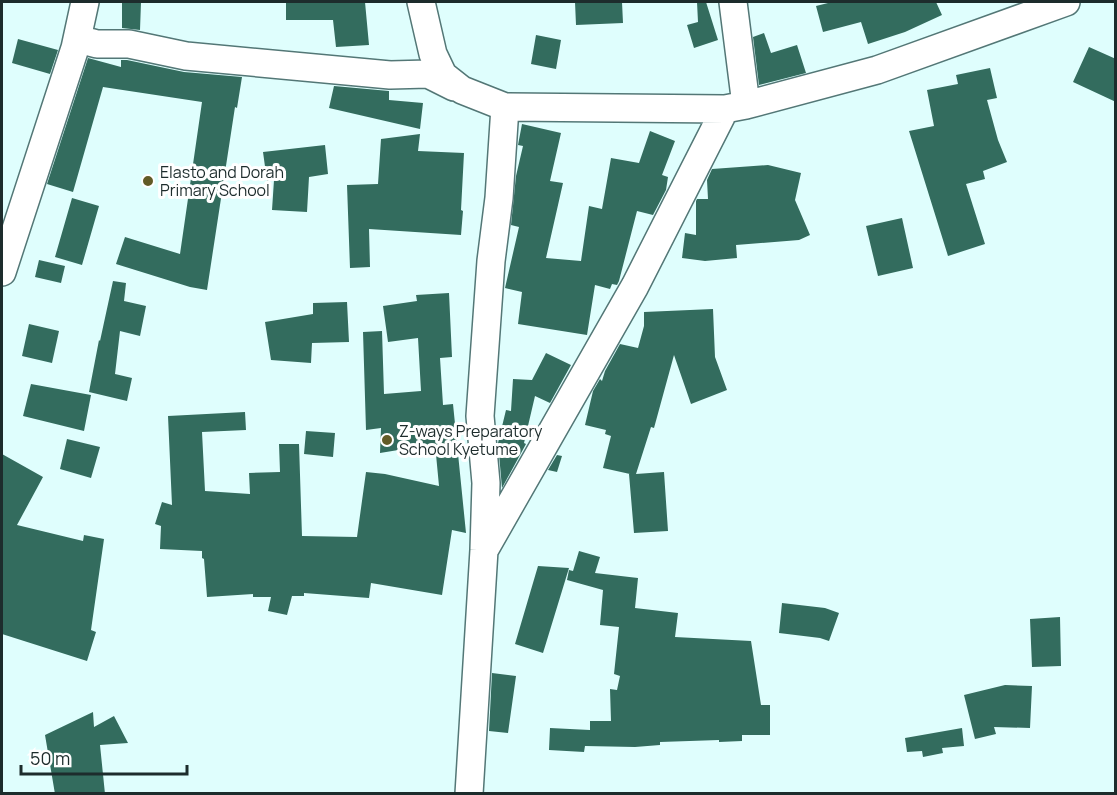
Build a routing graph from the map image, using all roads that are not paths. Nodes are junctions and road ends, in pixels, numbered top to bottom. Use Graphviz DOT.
graph roads {
  1 [pos="85,2"];
  2 [pos="421,2"];
  3 [pos="732,2"];
  4 [pos="1066,2"];
  5 [pos="78,39"];
  6 [pos="462,90"];
  7 [pos="504,107"];
  8 [pos="736,107"];
  9 [pos="2,272"];
  10 [pos="484,550"];
  11 [pos="469,794"];
  1 -- 5 [label="street"];
  2 -- 6 [label="street"];
  3 -- 8 [label="street"];
  4 -- 8 [label="street"];
  5 -- 6 [label="street"];
  5 -- 9 [label="street"];
  6 -- 7 [label="street"];
  7 -- 8 [label="street"];
  7 -- 10 [label="street"];
  8 -- 10 [label="street"];
  10 -- 11 [label="street"];
}
